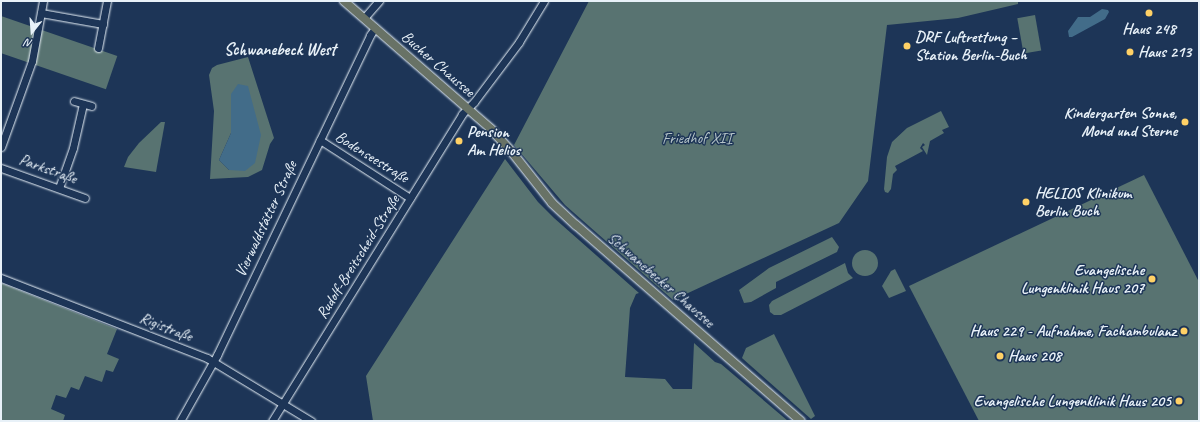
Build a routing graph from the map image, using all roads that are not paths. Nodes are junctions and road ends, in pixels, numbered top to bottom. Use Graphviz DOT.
graph roads {
  1 [pos="43,1"];
  2 [pos="107,1"];
  3 [pos="344,1"];
  4 [pos="379,1"];
  5 [pos="544,1"];
  6 [pos="41,13"];
  7 [pos="364,18"];
  8 [pos="102,24"];
  9 [pos="375,28"];
  10 [pos="98,48"];
  11 [pos="74,101"];
  12 [pos="82,104"];
  13 [pos="90,106"];
  14 [pos="468,108"];
  15 [pos="320,140"];
  16 [pos="1,147"];
  17 [pos="511,151"];
  18 [pos="1,168"];
  19 [pos="59,188"];
  20 [pos="85,198"];
  21 [pos="410,198"];
  22 [pos="1,278"];
  23 [pos="214,361"];
  24 [pos="283,403"];
  25 [pos="180,421"];
  26 [pos="272,421"];
  27 [pos="312,421"];
  28 [pos="801,421"];
  1 -- 6 [label="street"];
  2 -- 8 [label="street"];
  3 -- 7 [label="main road, Bucher Chaussee"];
  4 -- 7 [label="street"];
  5 -- 14 [label="street, Rudolf-Breitscheid-Straße"];
  6 -- 8 [label="street"];
  6 -- 16 [label="street"];
  7 -- 9 [label="main road, Bucher Chaussee"];
  8 -- 10 [label="street"];
  9 -- 14 [label="main road, Bucher Chaussee"];
  9 -- 15 [label="street, Vierwaldstätter Straße"];
  11 -- 12 [label="street"];
  12 -- 13 [label="street"];
  12 -- 19 [label="street"];
  14 -- 17 [label="main road, Bucher Chaussee"];
  14 -- 21 [label="street, Rudolf-Breitscheid-Straße"];
  15 -- 21 [label="street, Bodenseestraße"];
  15 -- 23 [label="street, Vierwaldstätter Straße"];
  17 -- 28 [label="main road, Schwanebecker Chaussee"];
  18 -- 19 [label="street, Parkstraße"];
  19 -- 20 [label="street, Parkstraße"];
  21 -- 24 [label="street, Rudolf-Breitscheid-Straße"];
  22 -- 23 [label="street, Rigistraße"];
  23 -- 24 [label="street, Rigistraße"];
  23 -- 25 [label="street, Vierwaldstätter Straße"];
  24 -- 26 [label="street, Rudolf-Breitscheid-Straße"];
  24 -- 27 [label="street, Rigistraße"];
}
